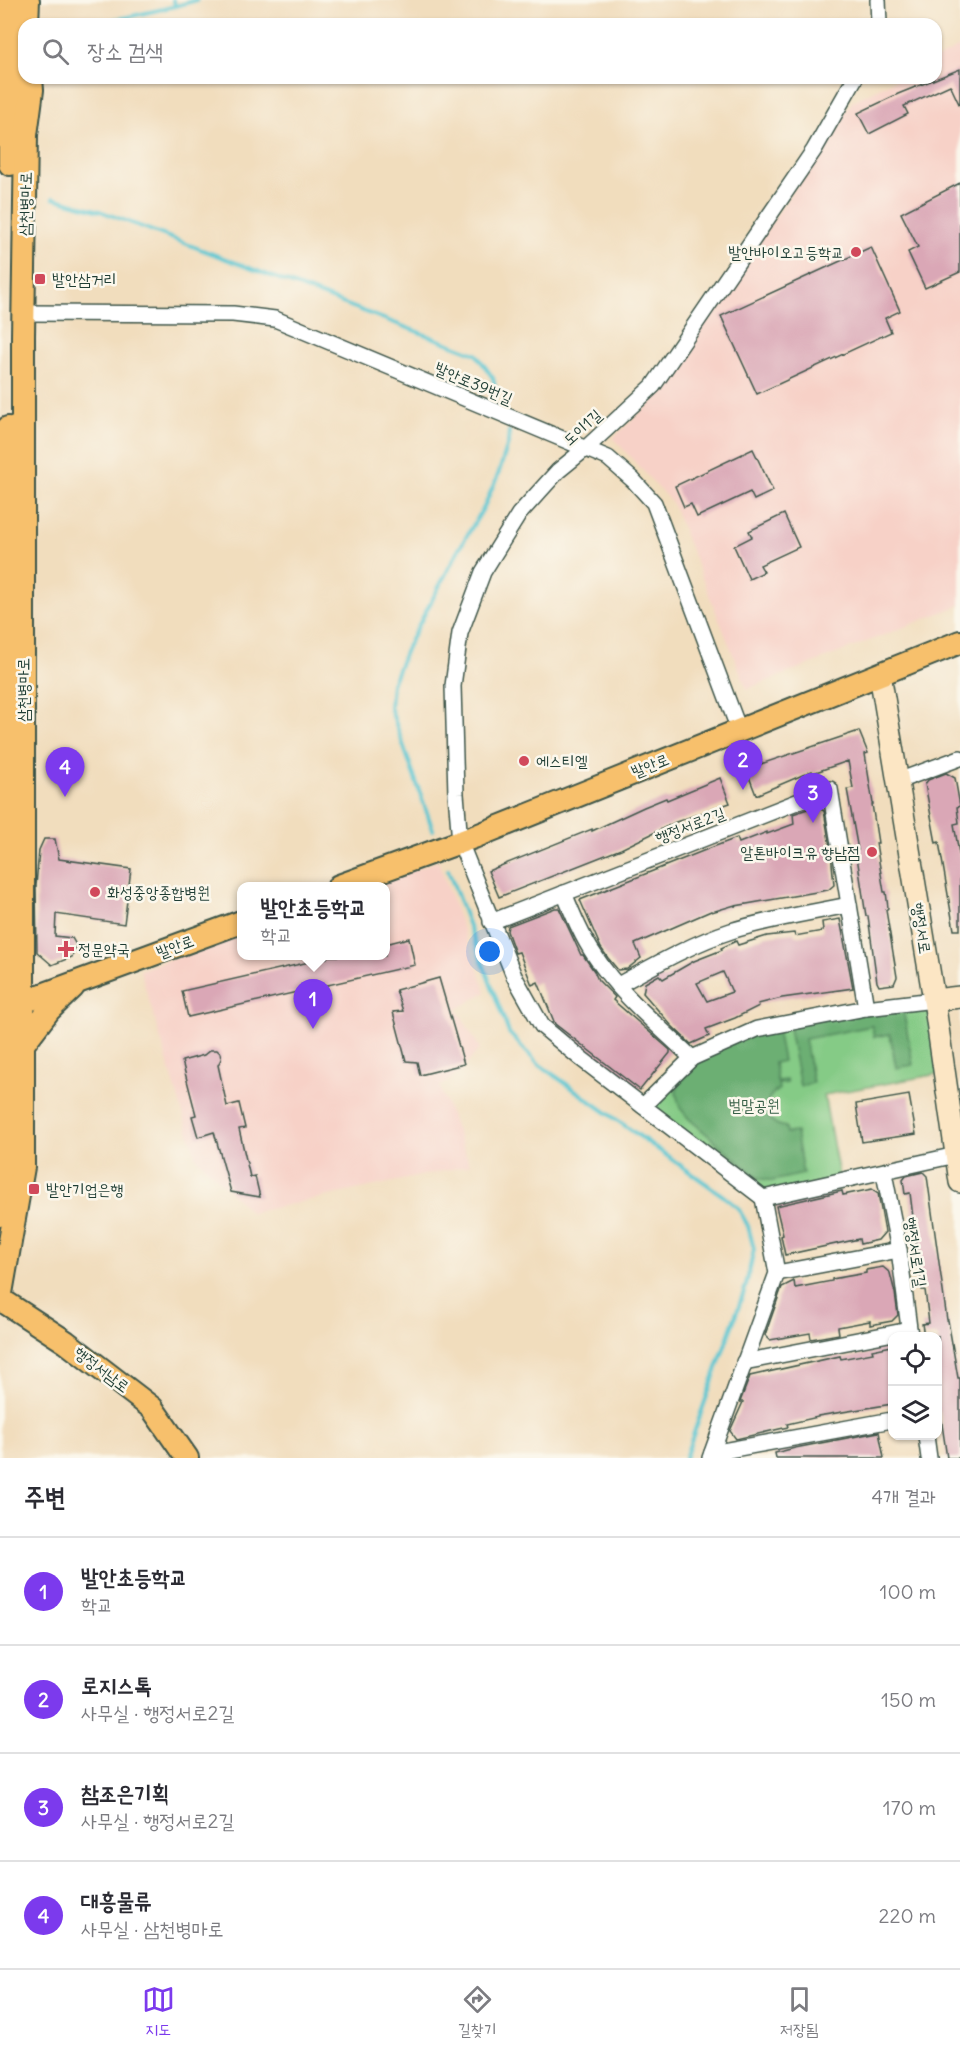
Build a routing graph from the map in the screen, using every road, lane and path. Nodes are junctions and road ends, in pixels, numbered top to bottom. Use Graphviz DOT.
graph roads {
  1 [pos="10,0"];
  2 [pos="28,0"];
  3 [pos="878,0"];
  4 [pos="22,18"];
  5 [pos="879,18"];
  6 [pos="18,24"];
  7 [pos="21,84"];
  8 [pos="26,84"];
  9 [pos="852,84"];
  10 [pos="23,313"];
  11 [pos="585,449"];
  12 [pos="3,518"];
  13 [pos="960,642"];
  14 [pos="880,674"];
  15 [pos="3,697"];
  16 [pos="739,730"];
  17 [pos="960,758"];
  18 [pos="898,781"];
  19 [pos="460,842"];
  20 [pos="350,882"];
  21 [pos="564,893"];
  22 [pos="849,905"];
  23 [pos="2,920"];
  24 [pos="491,922"];
  25 [pos="237,923"];
  26 [pos="23,959"];
  27 [pos="73,983"];
  28 [pos="618,985"];
  29 [pos="960,997"];
  30 [pos="934,1000"];
  31 [pos="10,1004"];
  32 [pos="866,1008"];
  33 [pos="23,1044"];
  34 [pos="692,1058"];
  35 [pos="643,1106"];
  36 [pos="956,1155"];
  37 [pos="884,1173"];
  38 [pos="960,1182"];
  39 [pos="763,1198"];
  40 [pos="0,1215"];
  41 [pos="898,1250"];
  42 [pos="777,1274"];
  43 [pos="0,1299"];
  44 [pos="910,1332"];
  45 [pos="888,1337"];
  46 [pos="744,1362"];
  47 [pos="888,1421"];
  48 [pos="927,1440"];
  49 [pos="711,1456"];
  50 [pos="187,1458"];
  51 [pos="929,1458"];
  1 -- 6 [label="main road"];
  2 -- 4 [label="main road"];
  3 -- 5 [label="street"];
  7 -- 12 [label="main road, 삼천병마로"];
  8 -- 10 [label="main road, 삼천병마로"];
  9 -- 11 [label="street, 도이1길"];
  10 -- 11 [label="street, 발안로39번길"];
  10 -- 26 [label="main road, 삼천병마로"];
  11 -- 16 [label="street, 발안로39번길"];
  11 -- 19 [label="street, 도이1길"];
  12 -- 15 [label="main road, 삼천병마로"];
  13 -- 14 [label="main road, 발안로"];
  14 -- 16 [label="main road, 발안로"];
  14 -- 18 [label="street, 행정서로"];
  15 -- 23 [label="main road, 삼천병마로"];
  16 -- 19 [label="main road, 발안로"];
  17 -- 18 [label="street"];
  18 -- 30 [label="street, 행정서로"];
  19 -- 20 [label="main road, 발안로"];
  19 -- 24 [label="street"];
  21 -- 22 [label="street, 행정서로2길"];
  21 -- 24 [label="street, 행정서로2길"];
  21 -- 28 [label="street"];
  22 -- 28 [label="street"];
  22 -- 32 [label="street"];
  23 -- 31 [label="main road, 삼천병마로"];
  24 -- 35 [label="street"];
  25 -- 27 [label="main road, 발안로"];
  26 -- 27 [label="main road"];
  26 -- 31 [label="main road, 삼천병마로"];
  27 -- 31 [label="main road, 발안로"];
  27 -- 33 [label="main road"];
  28 -- 34 [label="street"];
  29 -- 30 [label="street"];
  30 -- 32 [label="street"];
  30 -- 36 [label="street, 행정서로"];
  31 -- 33 [label="main road, 삼천병마로"];
  31 -- 40 [label="main road, 삼천병마로"];
  32 -- 34 [label="street"];
  33 -- 43 [label="main road, 삼천병마로"];
  34 -- 35 [label="street"];
  35 -- 39 [label="street"];
  36 -- 37 [label="street"];
  36 -- 38 [label="street, 행정서로"];
  37 -- 39 [label="street"];
  37 -- 41 [label="street, 행정서로1길"];
  39 -- 42 [label="street"];
  41 -- 42 [label="street"];
  41 -- 44 [label="street, 행정서로1길"];
  42 -- 46 [label="street"];
  43 -- 50 [label="main road, 행정서남로"];
  45 -- 46 [label="street"];
  46 -- 49 [label="street"];
  47 -- 49 [label="street"];
  48 -- 51 [label="street"];
}
